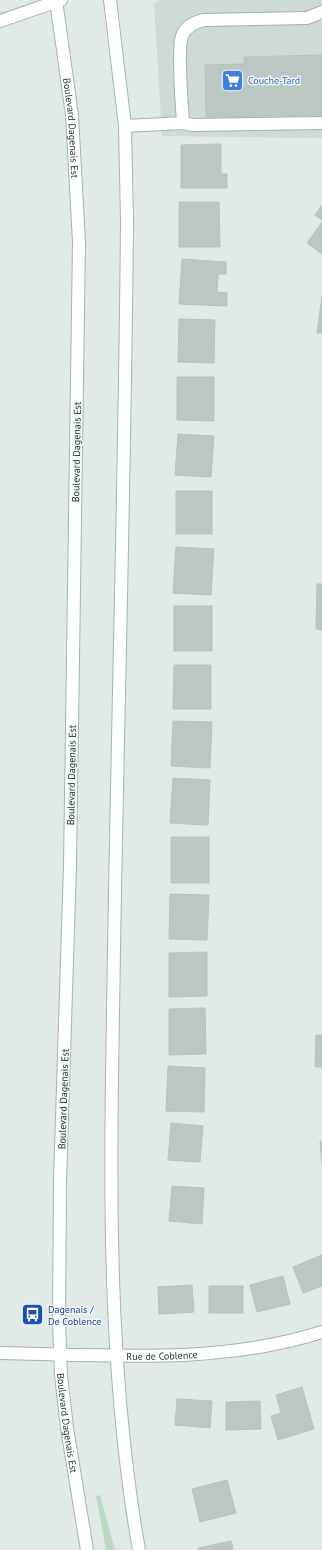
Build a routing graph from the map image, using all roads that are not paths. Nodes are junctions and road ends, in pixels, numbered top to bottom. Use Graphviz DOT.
graph roads {
  1 [pos="110,0"];
  2 [pos="58,1"];
  3 [pos="322,12"];
  4 [pos="0,21"];
  5 [pos="183,123"];
  6 [pos="322,123"];
  7 [pos="125,126"];
  8 [pos="322,1332"];
  9 [pos="0,1353"];
  10 [pos="60,1354"];
  11 [pos="116,1355"];
  12 [pos="87,1550"];
  13 [pos="139,1550"];
  1 -- 7 [label="main road"];
  2 -- 4 [label="main road"];
  2 -- 10 [label="main road, Boulevard Dagenais Est"];
  3 -- 5 [label="main road"];
  5 -- 6 [label="main road"];
  5 -- 7 [label="main road"];
  7 -- 11 [label="main road"];
  8 -- 11 [label="main road, Rue de Coblence"];
  9 -- 10 [label="main road, Rue de Coblence"];
  10 -- 11 [label="main road, Rue de Coblence"];
  10 -- 12 [label="main road, Boulevard Dagenais Est"];
  11 -- 13 [label="main road"];
}
